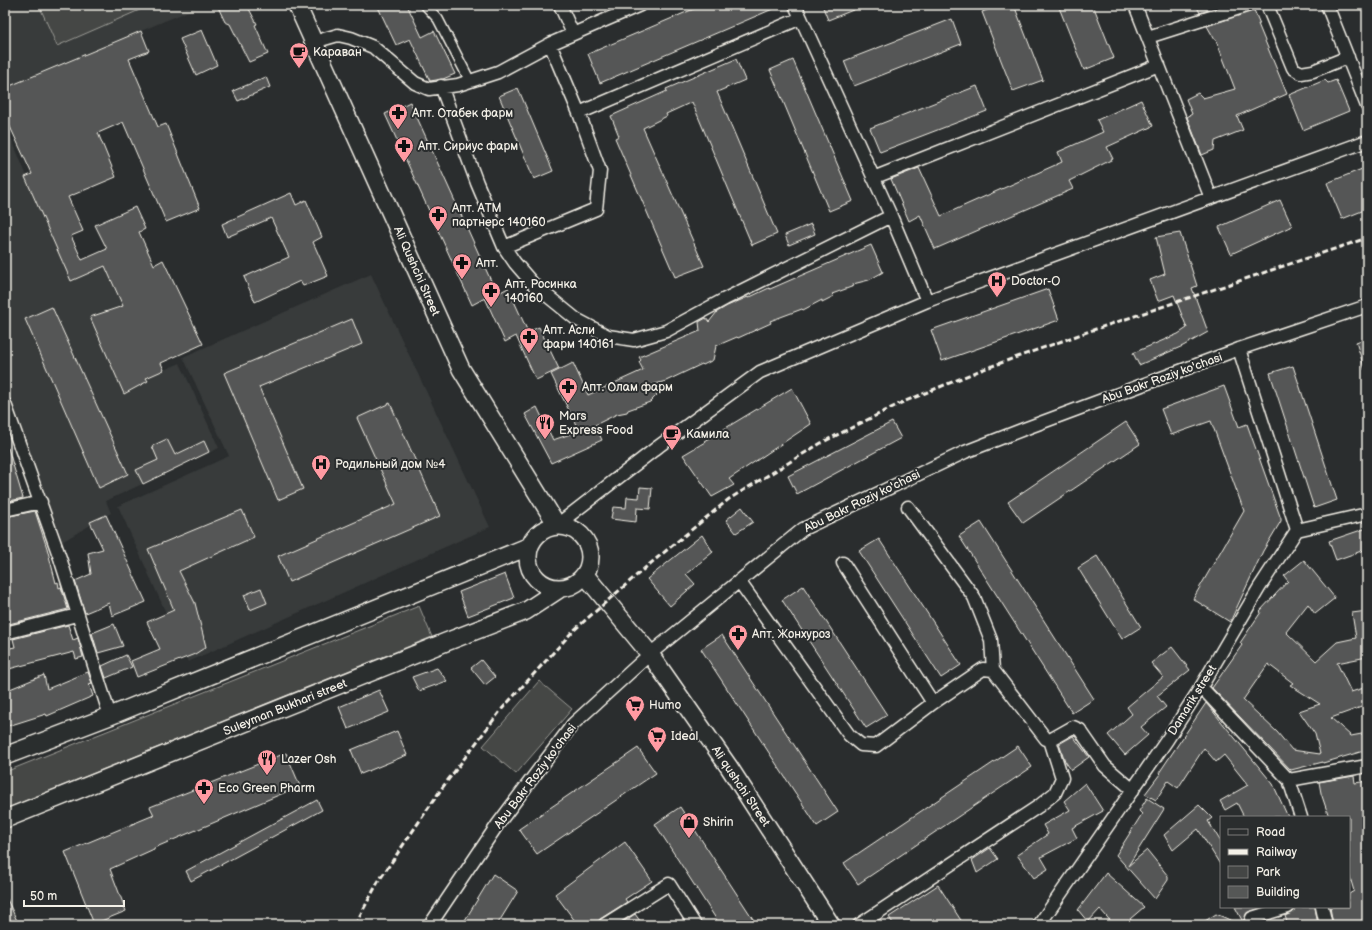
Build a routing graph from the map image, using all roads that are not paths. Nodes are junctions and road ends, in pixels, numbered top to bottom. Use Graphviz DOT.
graph roads {
  1 [pos="297,5"];
  2 [pos="425,5"];
  3 [pos="560,5"];
  4 [pos="640,5"];
  5 [pos="795,5"];
  6 [pos="1135,5"];
  7 [pos="1248,5"];
  8 [pos="1267,5"];
  9 [pos="1327,5"];
  10 [pos="801,18"];
  11 [pos="573,34"];
  12 [pos="1148,37"];
  13 [pos="314,42"];
  14 [pos="550,44"];
  15 [pos="1348,57"];
  16 [pos="1159,65"];
  17 [pos="470,81"];
  18 [pos="441,86"];
  19 [pos="1367,106"];
  20 [pos="579,113"];
  21 [pos="1367,141"];
  22 [pos="873,178"];
  23 [pos="1210,198"];
  24 [pos="891,216"];
  25 [pos="504,247"];
  26 [pos="927,301"];
  27 [pos="1367,306"];
  28 [pos="1239,349"];
  29 [pos="5,404"];
  30 [pos="41,502"];
  31 [pos="908,506"];
  32 [pos="5,510"];
  33 [pos="1367,514"];
  34 [pos="557,525"];
  35 [pos="1297,530"];
  36 [pos="530,546"];
  37 [pos="504,557"];
  38 [pos="843,563"];
  39 [pos="585,575"];
  40 [pos="739,581"];
  41 [pos="561,588"];
  42 [pos="526,611"];
  43 [pos="77,615"];
  44 [pos="5,633"];
  45 [pos="650,654"];
  46 [pos="993,670"];
  47 [pos="1201,687"];
  48 [pos="933,704"];
  49 [pos="110,716"];
  50 [pos="1050,740"];
  51 [pos="5,756"];
  52 [pos="1367,766"];
  53 [pos="1290,780"];
  54 [pos="1133,790"];
  55 [pos="1301,816"];
  56 [pos="5,819"];
  57 [pos="1285,908"];
  58 [pos="1322,908"];
  59 [pos="430,925"];
  60 [pos="604,925"];
  61 [pos="695,925"];
  62 [pos="831,925"];
  63 [pos="860,925"];
  64 [pos="1040,925"];
  65 [pos="1250,925"];
  66 [pos="1326,925"];
  1 -- 13 [label="main road, Ali Qushchi Street"];
  2 -- 17 [label="street"];
  3 -- 11 [label="street"];
  4 -- 11 [label="street"];
  5 -- 10 [label="street"];
  6 -- 12 [label="street"];
  7 -- 12 [label="street"];
  8 -- 15 [label="street"];
  9 -- 15 [label="street"];
  10 -- 20 [label="street"];
  10 -- 22 [label="street"];
  11 -- 14 [label="street"];
  12 -- 16 [label="street"];
  13 -- 18 [label="street"];
  13 -- 34 [label="main road, Ali Qushchi Street"];
  14 -- 17 [label="street"];
  14 -- 20 [label="street"];
  15 -- 19 [label="street"];
  16 -- 22 [label="street"];
  16 -- 23 [label="street"];
  17 -- 18 [label="street"];
  18 -- 25 [label="street"];
  20 -- 25 [label="street"];
  21 -- 23 [label="street"];
  22 -- 24 [label="street"];
  23 -- 26 [label="street"];
  24 -- 25 [label="street"];
  24 -- 26 [label="street"];
  26 -- 34 [label="street"];
  27 -- 28 [label="street, Abu Bakr Roziy ko'chasi"];
  28 -- 35 [label="street"];
  28 -- 40 [label="street, Abu Bakr Roziy ko'chasi"];
  29 -- 30 [label="street"];
  30 -- 32 [label="street"];
  30 -- 43 [label="street"];
  31 -- 46 [label="street"];
  33 -- 35 [label="street"];
  34 -- 36 [label="main road"];
  34 -- 39 [label="main road"];
  35 -- 47 [label="street, Damarik street"];
  36 -- 37 [label="main road"];
  36 -- 41 [label="main road"];
  37 -- 42 [label="main road"];
  37 -- 49 [label="main road"];
  38 -- 48 [label="street"];
  39 -- 41 [label="main road"];
  39 -- 45 [label="main road, Ali qushchi Street"];
  40 -- 45 [label="street, Abu Bakr Roziy ko'chasi"];
  40 -- 48 [label="street"];
  41 -- 42 [label="main road, Suleyman Bukhari street"];
  42 -- 56 [label="main road, Suleyman Bukhari street"];
  43 -- 44 [label="street"];
  43 -- 49 [label="street"];
  45 -- 59 [label="street, Abu Bakr Roziy ko'chasi"];
  45 -- 62 [label="main road, Ali qushchi Street"];
  46 -- 48 [label="street"];
  46 -- 50 [label="street"];
  47 -- 53 [label="street"];
  47 -- 54 [label="street, Damarik street"];
  49 -- 51 [label="main road"];
  50 -- 54 [label="street"];
  50 -- 63 [label="street"];
  52 -- 53 [label="street"];
  53 -- 55 [label="street"];
  54 -- 64 [label="street, Damarik street"];
  57 -- 65 [label="street"];
  58 -- 66 [label="street"];
  60 -- 61 [label="street"];
}
